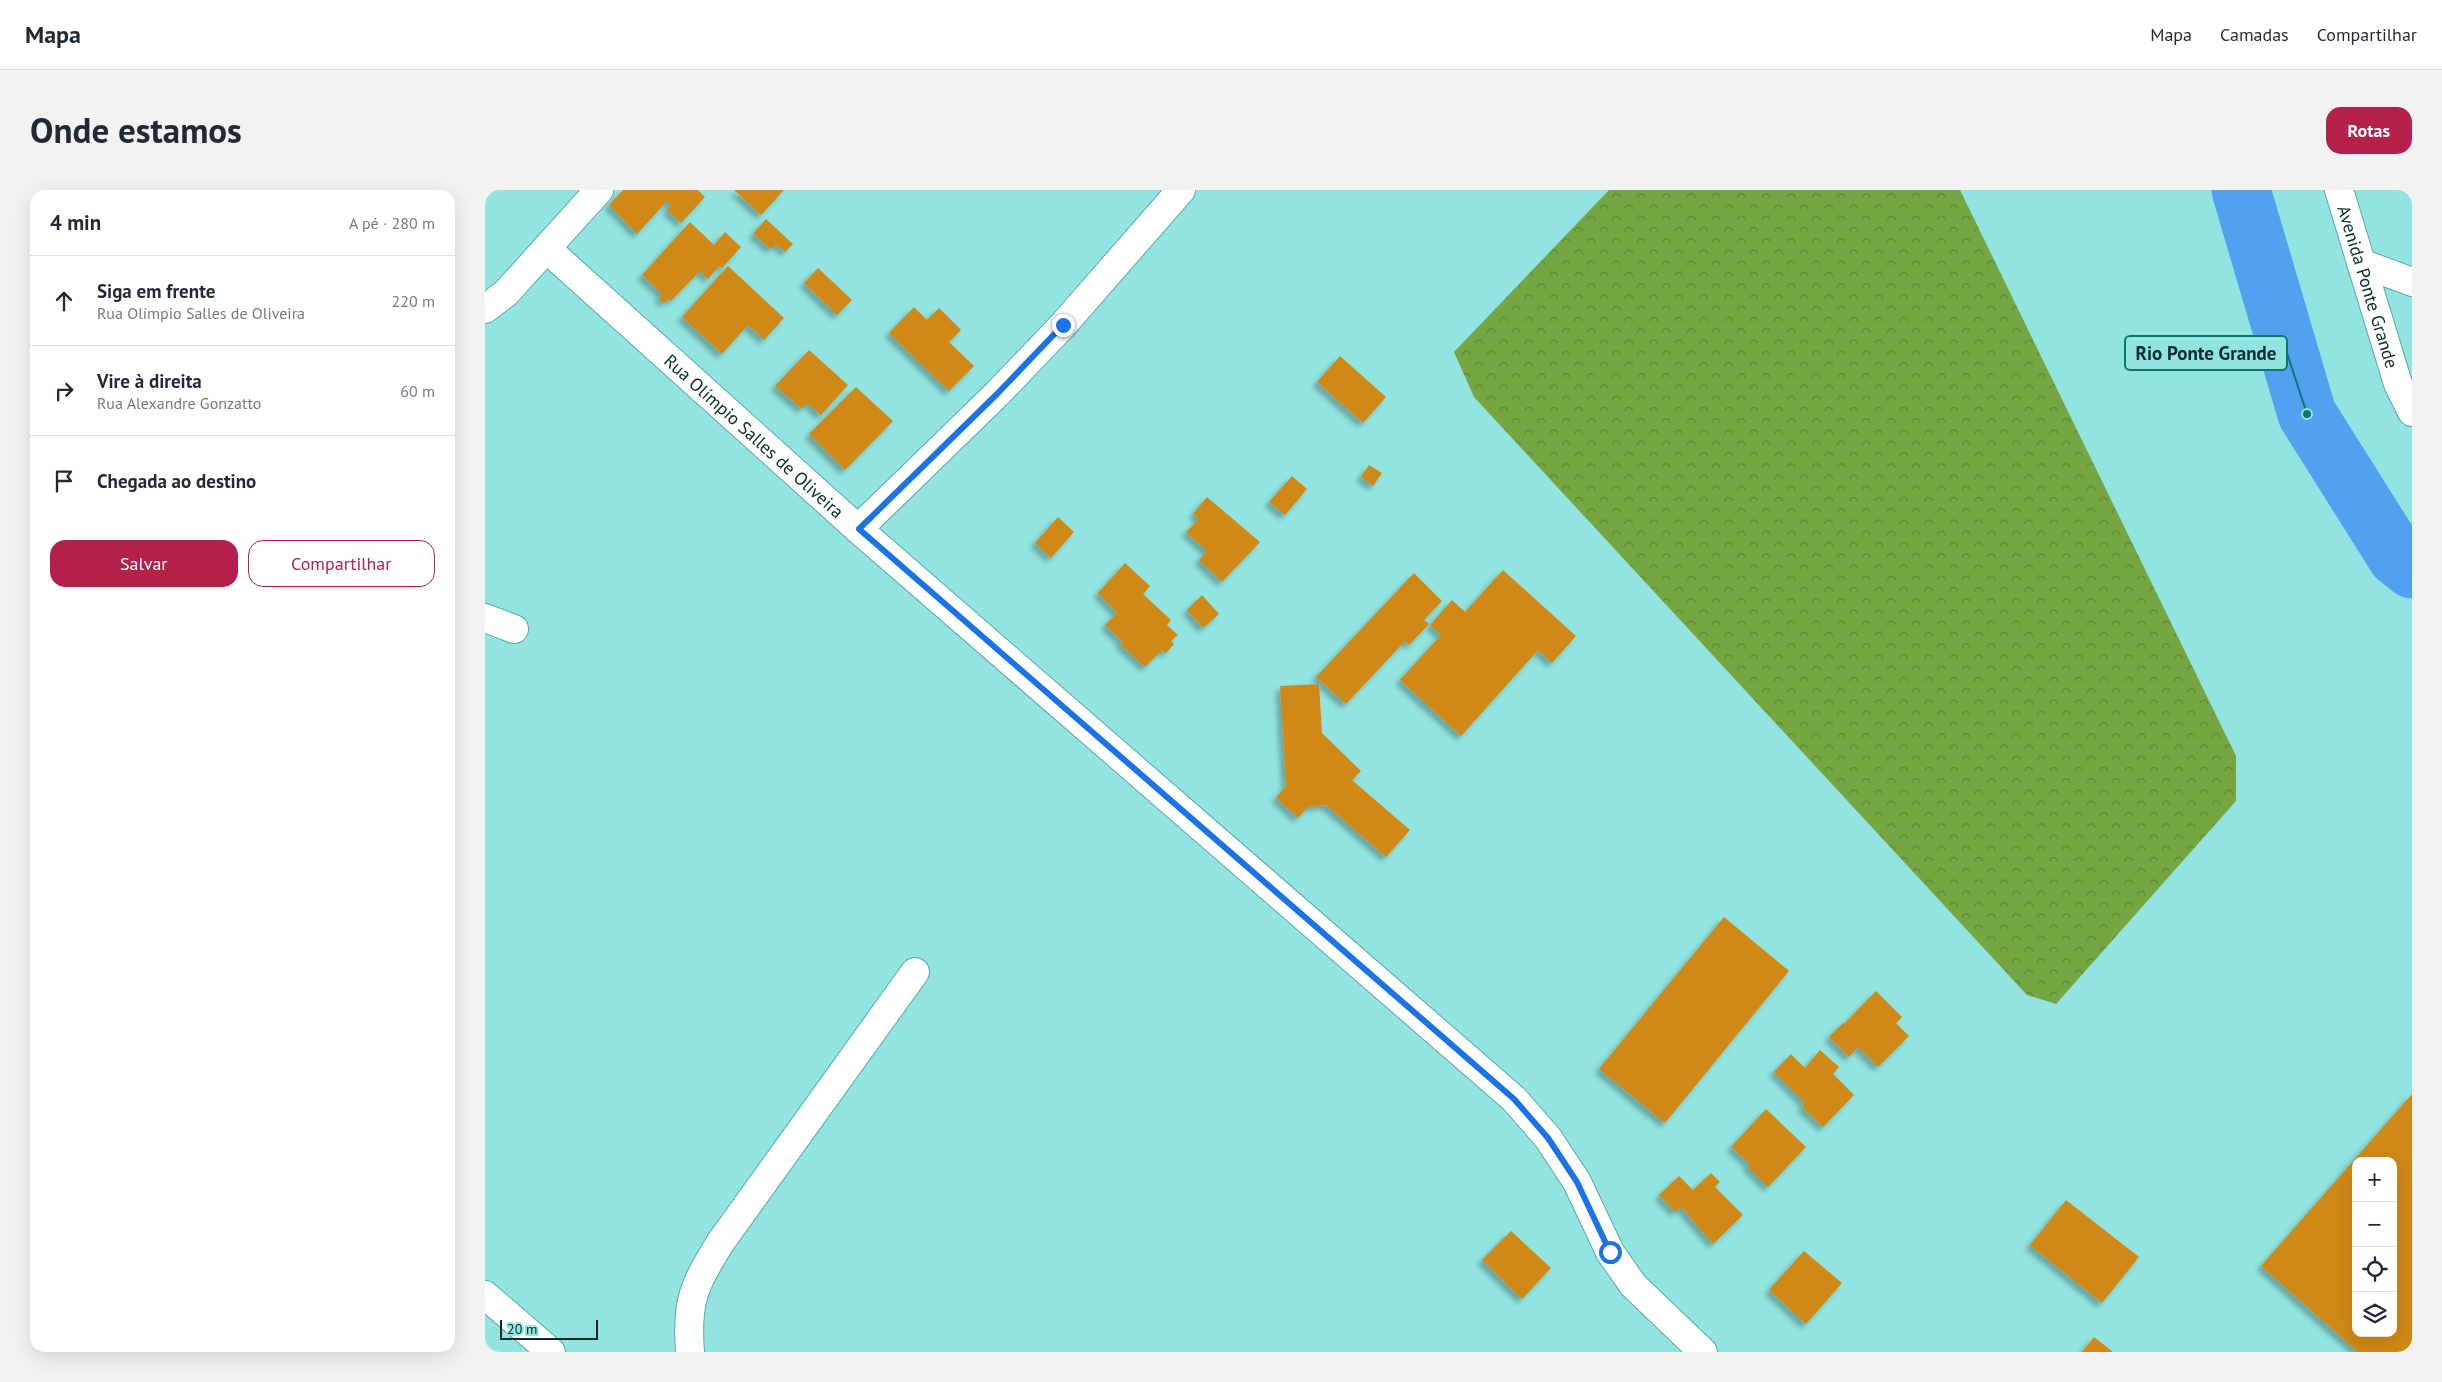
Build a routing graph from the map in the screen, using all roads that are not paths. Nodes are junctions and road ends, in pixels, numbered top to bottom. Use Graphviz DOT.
graph roads {
  1 [pos="599,190"];
  2 [pos="1181,190"];
  3 [pos="2339,190"];
  4 [pos="547,248"];
  5 [pos="2361,263"];
  6 [pos="2412,282"];
  7 [pos="485,309"];
  8 [pos="2412,412"];
  9 [pos="859,529"];
  10 [pos="485,618"];
  11 [pos="513,629"];
  12 [pos="915,972"];
  13 [pos="485,1295"];
  14 [pos="551,1352"];
  15 [pos="690,1352"];
  16 [pos="1703,1352"];
  1 -- 4 [label="street"];
  2 -- 9 [label="street"];
  3 -- 5 [label="street, Avenida Ponte Grande"];
  4 -- 7 [label="street"];
  4 -- 9 [label="street, Rua Olímpio Salles de Oliveira"];
  5 -- 6 [label="street"];
  5 -- 8 [label="street, Avenida Ponte Grande"];
  9 -- 16 [label="street, Rua Olímpio Salles de Oliveira"];
  10 -- 11 [label="street"];
  12 -- 15 [label="street"];
  13 -- 14 [label="street"];
}
